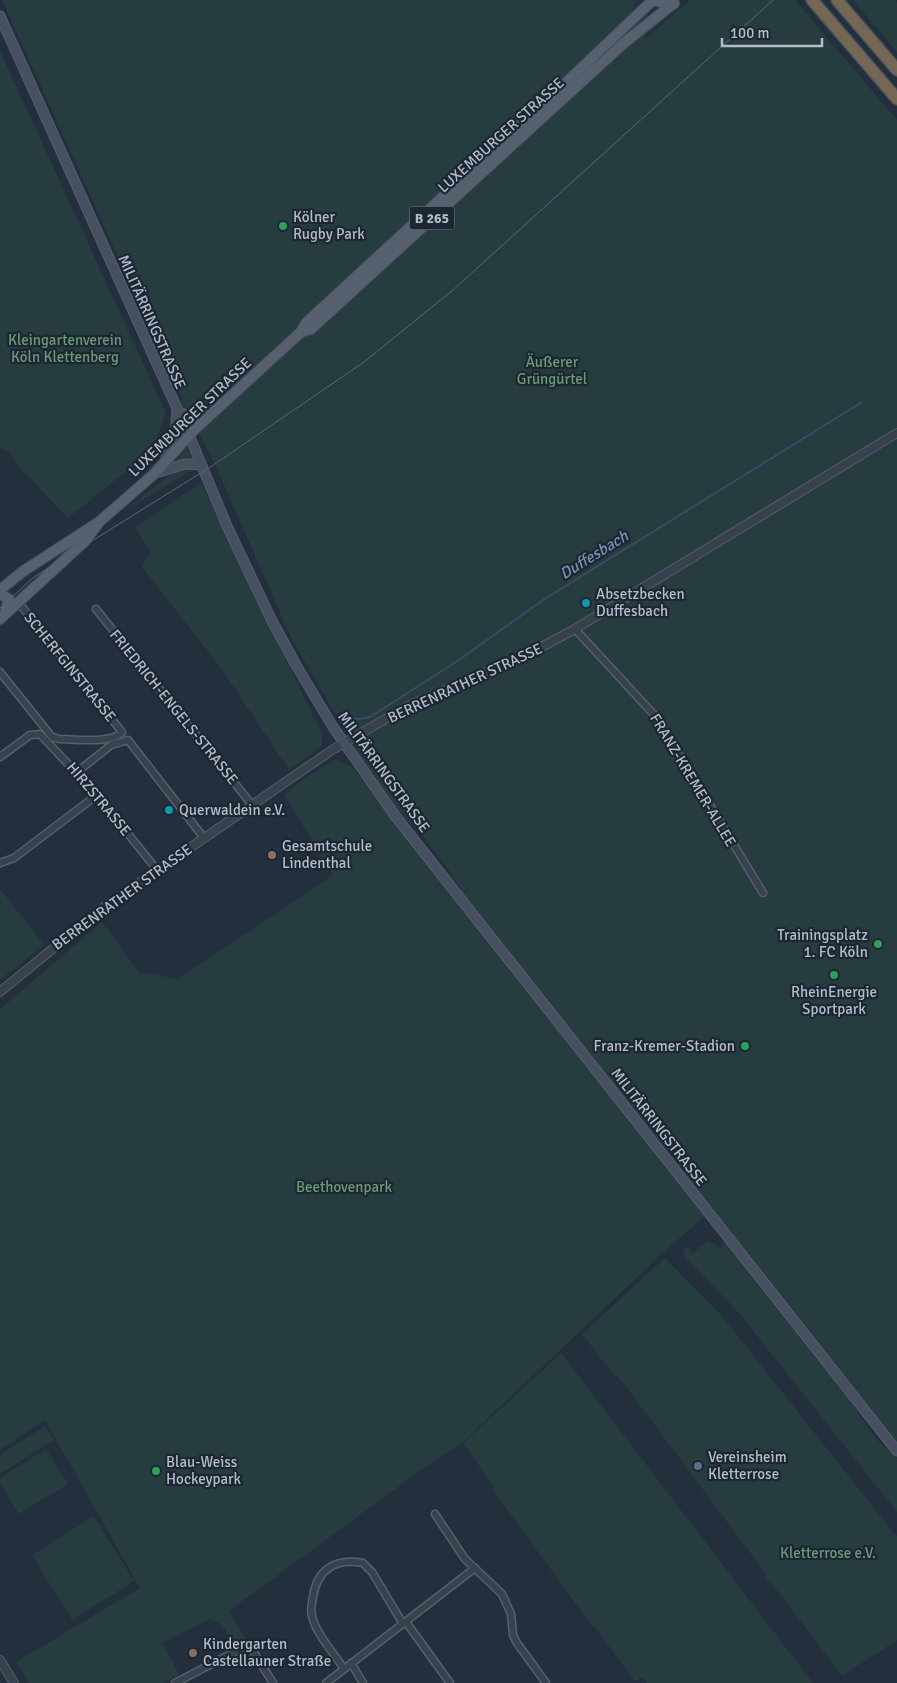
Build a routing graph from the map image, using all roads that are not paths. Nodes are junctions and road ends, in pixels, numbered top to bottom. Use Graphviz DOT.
graph roads {
  1 [pos="812,0"];
  2 [pos="838,0"];
  3 [pos="658,1"];
  4 [pos="676,2"];
  5 [pos="0,16"];
  6 [pos="653,19"];
  7 [pos="897,70"];
  8 [pos="897,99"];
  9 [pos="301,332"];
  10 [pos="177,411"];
  11 [pos="208,416"];
  12 [pos="897,433"];
  13 [pos="189,435"];
  14 [pos="164,462"];
  15 [pos="201,464"];
  16 [pos="153,474"];
  17 [pos="99,522"];
  18 [pos="0,592"];
  19 [pos="18,602"];
  20 [pos="96,609"];
  21 [pos="1,619"];
  22 [pos="576,629"];
  23 [pos="0,672"];
  24 [pos="344,744"];
  25 [pos="0,757"];
  26 [pos="77,772"];
  27 [pos="97,795"];
  28 [pos="252,805"];
  29 [pos="204,838"];
  30 [pos="0,862"];
  31 [pos="157,870"];
  32 [pos="763,893"];
  33 [pos="0,992"];
  34 [pos="897,1451"];
  35 [pos="435,1514"];
  36 [pos="475,1568"];
  37 [pos="405,1623"];
  38 [pos="0,1660"];
  39 [pos="351,1663"];
  40 [pos="344,1669"];
  41 [pos="3,1671"];
  42 [pos="14,1683"];
  43 [pos="175,1683"];
  44 [pos="273,1683"];
  45 [pos="326,1683"];
  46 [pos="363,1683"];
  47 [pos="450,1683"];
  48 [pos="546,1683"];
  1 -- 8 [label="highway"];
  2 -- 7 [label="highway"];
  3 -- 4 [label="main road"];
  3 -- 6 [label="main road"];
  3 -- 9 [label="main road, LUXEMBURGER STRASSE / B 265"];
  4 -- 6 [label="main road, LUXEMBURGER STRASSE / B 265"];
  5 -- 10 [label="main road, MILITÄRRINGSTRASSE"];
  6 -- 9 [label="main road, LUXEMBURGER STRASSE / B 265"];
  9 -- 11 [label="main road, LUXEMBURGER STRASSE / B 265"];
  10 -- 11 [label="main road"];
  10 -- 13 [label="main road, MILITÄRRINGSTRASSE"];
  10 -- 14 [label="main road"];
  11 -- 13 [label="main road, LUXEMBURGER STRASSE / B 265"];
  12 -- 22 [label="street, BERRENRATHER STRASSE"];
  13 -- 14 [label="main road, LUXEMBURGER STRASSE / B 265"];
  13 -- 15 [label="main road, MILITÄRRINGSTRASSE"];
  14 -- 16 [label="main road, LUXEMBURGER STRASSE / B 265"];
  15 -- 16 [label="main road"];
  15 -- 24 [label="main road, MILITÄRRINGSTRASSE"];
  16 -- 17 [label="main road, LUXEMBURGER STRASSE / B 265"];
  17 -- 18 [label="main road, LUXEMBURGER STRASSE / B 265"];
  17 -- 19 [label="main road, LUXEMBURGER STRASSE / B 265"];
  18 -- 21 [label="main road"];
  19 -- 21 [label="main road, LUXEMBURGER STRASSE / B 265"];
  19 -- 23 [label="street, SCHERFGINSTRASSE"];
  20 -- 28 [label="street, FRIEDRICH-ENGELS-STRASSE"];
  22 -- 24 [label="street, BERRENRATHER STRASSE"];
  22 -- 32 [label="street, FRANZ-KREMER-ALLEE"];
  24 -- 28 [label="street, BERRENRATHER STRASSE"];
  24 -- 34 [label="main road, MILITÄRRINGSTRASSE"];
  25 -- 26 [label="street, HIRZSTRASSE"];
  26 -- 27 [label="street, HIRZSTRASSE"];
  26 -- 29 [label="street"];
  27 -- 30 [label="street"];
  27 -- 31 [label="street, HIRZSTRASSE"];
  28 -- 29 [label="street, BERRENRATHER STRASSE"];
  29 -- 31 [label="street, BERRENRATHER STRASSE"];
  31 -- 33 [label="street, BERRENRATHER STRASSE"];
  35 -- 36 [label="street"];
  36 -- 37 [label="street"];
  36 -- 48 [label="street"];
  37 -- 39 [label="street"];
  37 -- 40 [label="street"];
  37 -- 47 [label="street"];
  38 -- 41 [label="street"];
  39 -- 40 [label="street"];
  39 -- 46 [label="street"];
  40 -- 45 [label="street"];
  41 -- 42 [label="street"];
  43 -- 44 [label="street"];
}
